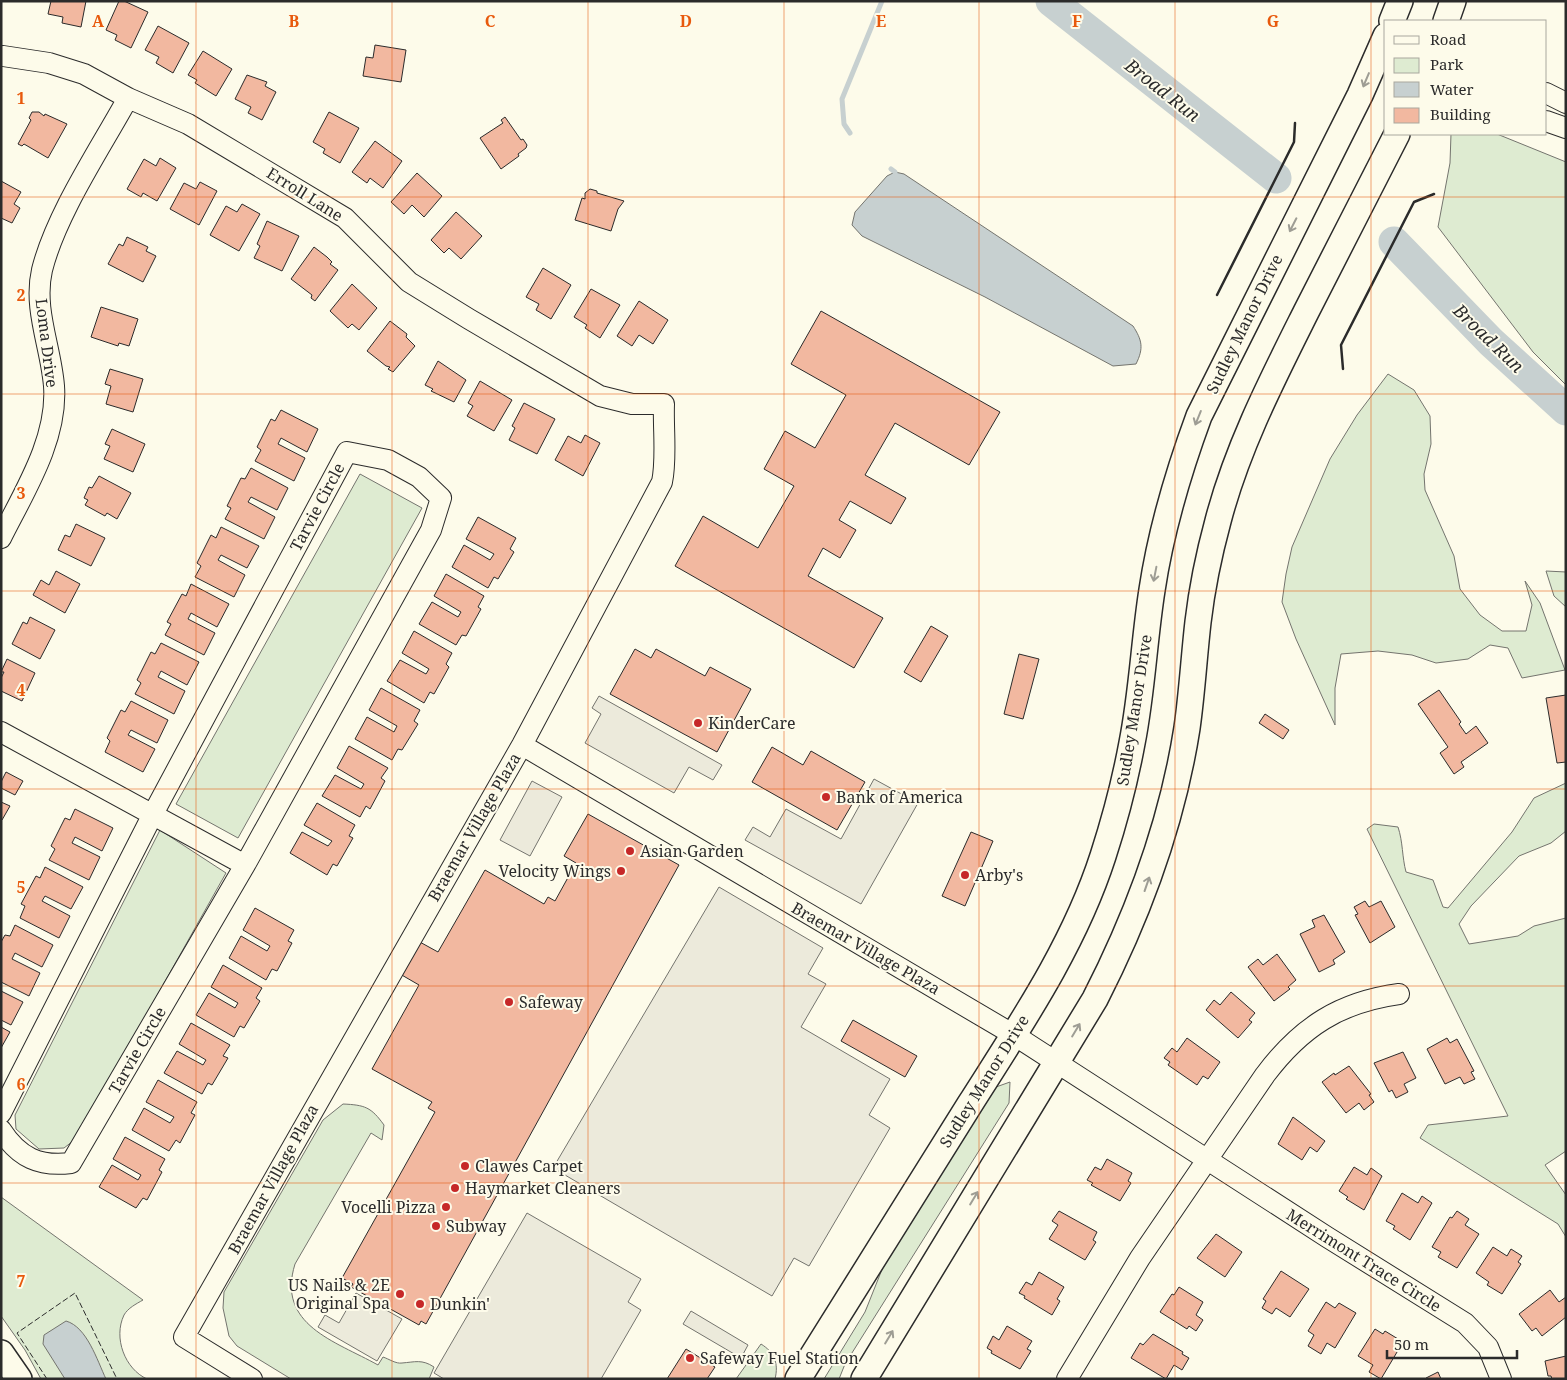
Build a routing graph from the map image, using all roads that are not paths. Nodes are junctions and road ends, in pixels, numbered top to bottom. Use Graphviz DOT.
graph roads {
  1 [pos="1400,1"];
  2 [pos="1453,1"];
  3 [pos="1392,20"];
  4 [pos="1446,20"];
  5 [pos="1384,41"];
  6 [pos="3,56"];
  7 [pos="1547,94"];
  8 [pos="128,98"];
  9 [pos="1566,103"];
  10 [pos="1547,122"];
  11 [pos="1566,128"];
  12 [pos="1396,135"];
  13 [pos="9,501"];
  14 [pos="1,538"];
  15 [pos="1,732"];
  16 [pos="522,745"];
  17 [pos="154,814"];
  18 [pos="245,865"];
  19 [pos="1399,994"];
  20 [pos="1014,1035"];
  21 [pos="1056,1063"];
  22 [pos="1,1113"];
  23 [pos="1,1130"];
  24 [pos="1207,1160"];
  25 [pos="1,1353"];
  26 [pos="19,1379"];
  27 [pos="252,1379"];
  28 [pos="798,1379"];
  29 [pos="864,1379"];
  30 [pos="1067,1379"];
  31 [pos="1501,1379"];
  1 -- 3 [label="main road"];
  2 -- 4 [label="main road"];
  5 -- 20 [label="main road, Sudley Manor Drive, one-way"];
  6 -- 8 [label="street, Erroll Lane"];
  7 -- 9 [label="street"];
  8 -- 13 [label="street, Loma Drive"];
  8 -- 16 [label="street, Erroll Lane"];
  10 -- 11 [label="street"];
  21 -- 12 [label="main road, one-way"];
  13 -- 14 [label="street, Loma Drive"];
  15 -- 17 [label="street"];
  16 -- 20 [label="street, Braemar Village Plaza"];
  16 -- 27 [label="street, Braemar Village Plaza"];
  17 -- 18 [label="street"];
  17 -- 18 [label="street, Tarvie Circle"];
  17 -- 22 [label="street, Tarvie Circle"];
  18 -- 23 [label="street, Tarvie Circle"];
  19 -- 24 [label="street"];
  20 -- 21 [label="street, Merrimont Trace Circle"];
  20 -- 28 [label="main road, Sudley Manor Drive"];
  21 -- 24 [label="street, Merrimont Trace Circle"];
  29 -- 21 [label="main road, one-way"];
  24 -- 30 [label="street"];
  24 -- 31 [label="street, Merrimont Trace Circle"];
  25 -- 26 [label="main road"];
}
